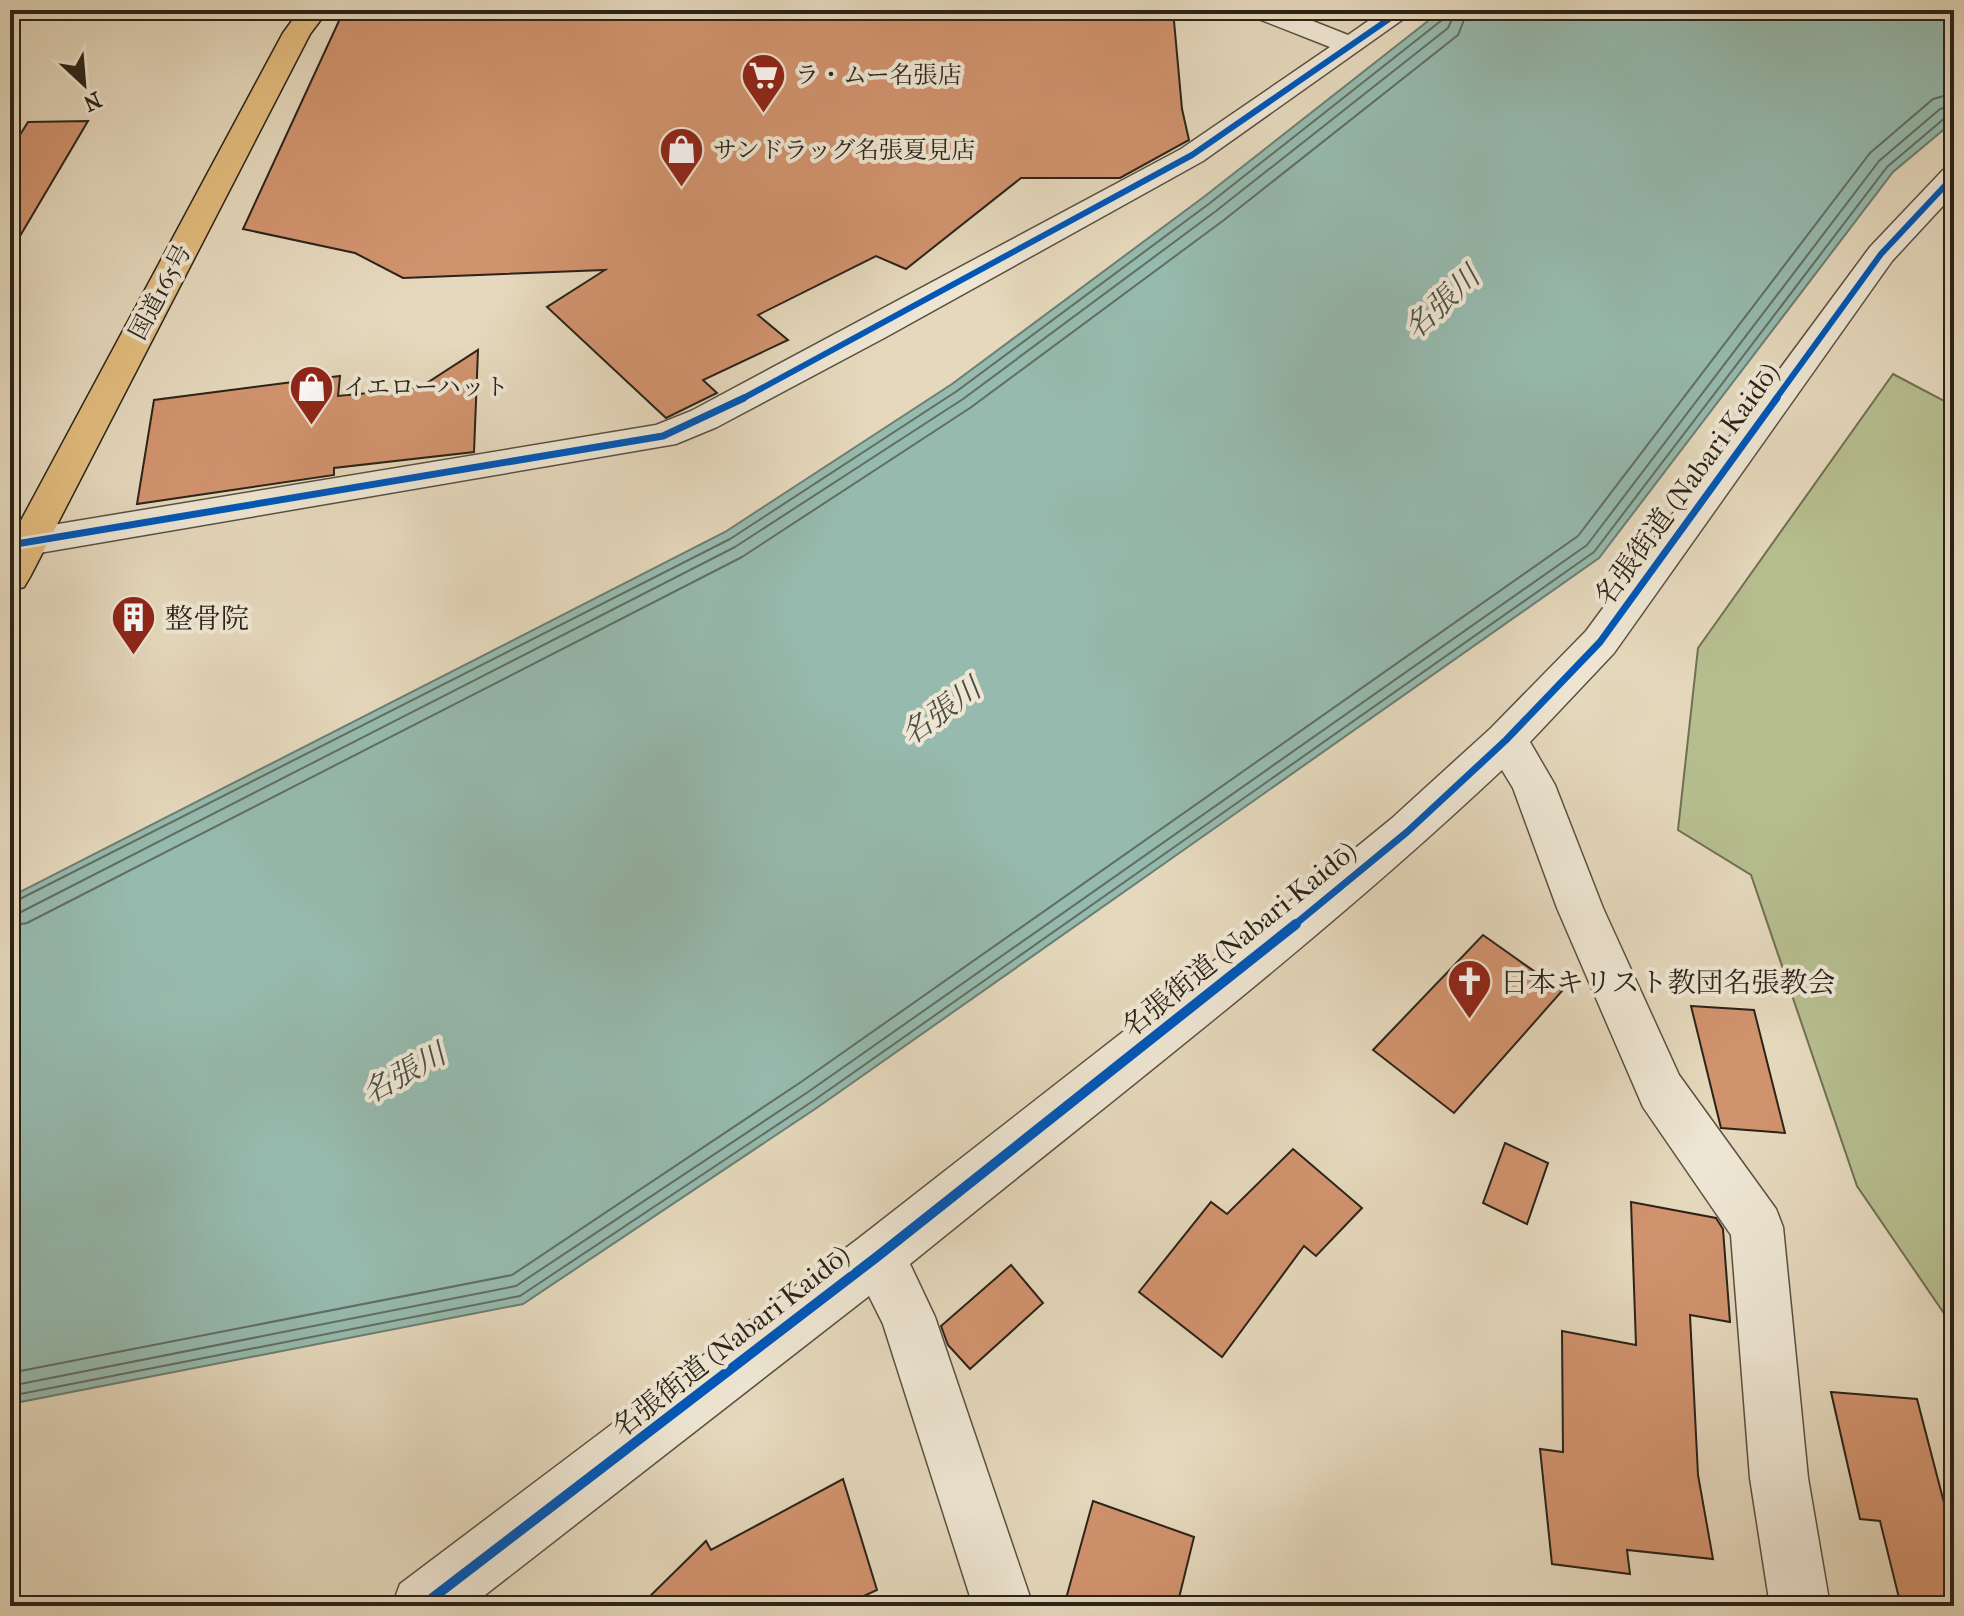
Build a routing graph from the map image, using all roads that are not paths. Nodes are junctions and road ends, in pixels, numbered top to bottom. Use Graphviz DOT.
graph roads {
  1 [pos="314,10"];
  2 [pos="1261,10"];
  3 [pos="1402,10"];
  4 [pos="1350,45"];
  5 [pos="1954,176"];
  6 [pos="19,543"];
  7 [pos="10,577"];
  8 [pos="1506,740"];
  9 [pos="878,1256"];
  10 [pos="422,1606"];
  11 [pos="1003,1606"];
  12 [pos="1800,1606"];
  1 -- 6 [label="highway, 国道165号"];
  2 -- 4 [label="street"];
  3 -- 4 [label="street"];
  4 -- 6 [label="street"];
  5 -- 8 [label="street, 名張街道 (Nabari Kaidō)"];
  6 -- 7 [label="highway, 国道165号"];
  8 -- 9 [label="street, 名張街道 (Nabari Kaidō)"];
  8 -- 12 [label="street"];
  9 -- 10 [label="street, 名張街道 (Nabari Kaidō)"];
  9 -- 11 [label="street"];
}
